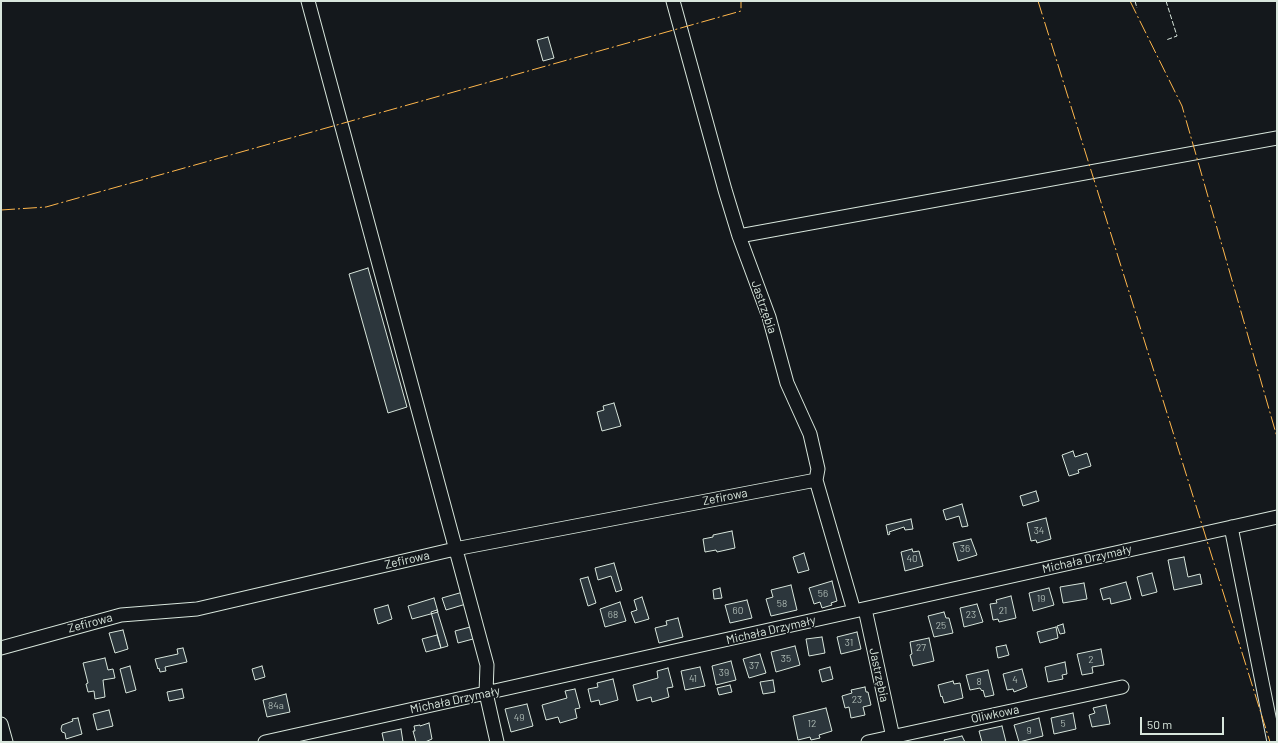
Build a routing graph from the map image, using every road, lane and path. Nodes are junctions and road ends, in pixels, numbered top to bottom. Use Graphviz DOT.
graph roads {
  1 [pos="308,1"];
  2 [pos="673,1"];
  3 [pos="1277,138"];
  4 [pos="739,236"];
  5 [pos="816,480"];
  6 [pos="1277,517"];
  7 [pos="1231,528"];
  8 [pos="455,549"];
  9 [pos="859,610"];
  10 [pos="1,648"];
  11 [pos="1122,687"];
  12 [pos="486,693"];
  13 [pos="1,724"];
  14 [pos="893,739"];
  15 [pos="6,742"];
  16 [pos="265,742"];
  17 [pos="498,742"];
  18 [pos="868,742"];
  19 [pos="1274,742"];
  1 -- 8 [label="street"];
  2 -- 4 [label="street, Jastrzębia"];
  3 -- 4 [label="street"];
  4 -- 5 [label="street, Jastrzębia"];
  5 -- 8 [label="street, Zefirowa"];
  5 -- 9 [label="street, Jastrzębia"];
  6 -- 7 [label="street, Michała Drzymały"];
  7 -- 9 [label="street, Michała Drzymały"];
  7 -- 19 [label="street"];
  8 -- 10 [label="street, Zefirowa"];
  8 -- 12 [label="street"];
  9 -- 12 [label="street, Michała Drzymały"];
  9 -- 14 [label="street, Jastrzębia"];
  11 -- 14 [label="street, Oliwkowa"];
  12 -- 16 [label="street, Michała Drzymały"];
  12 -- 17 [label="street"];
  13 -- 15 [label="street"];
  14 -- 18 [label="street, Oliwkowa"];
}
